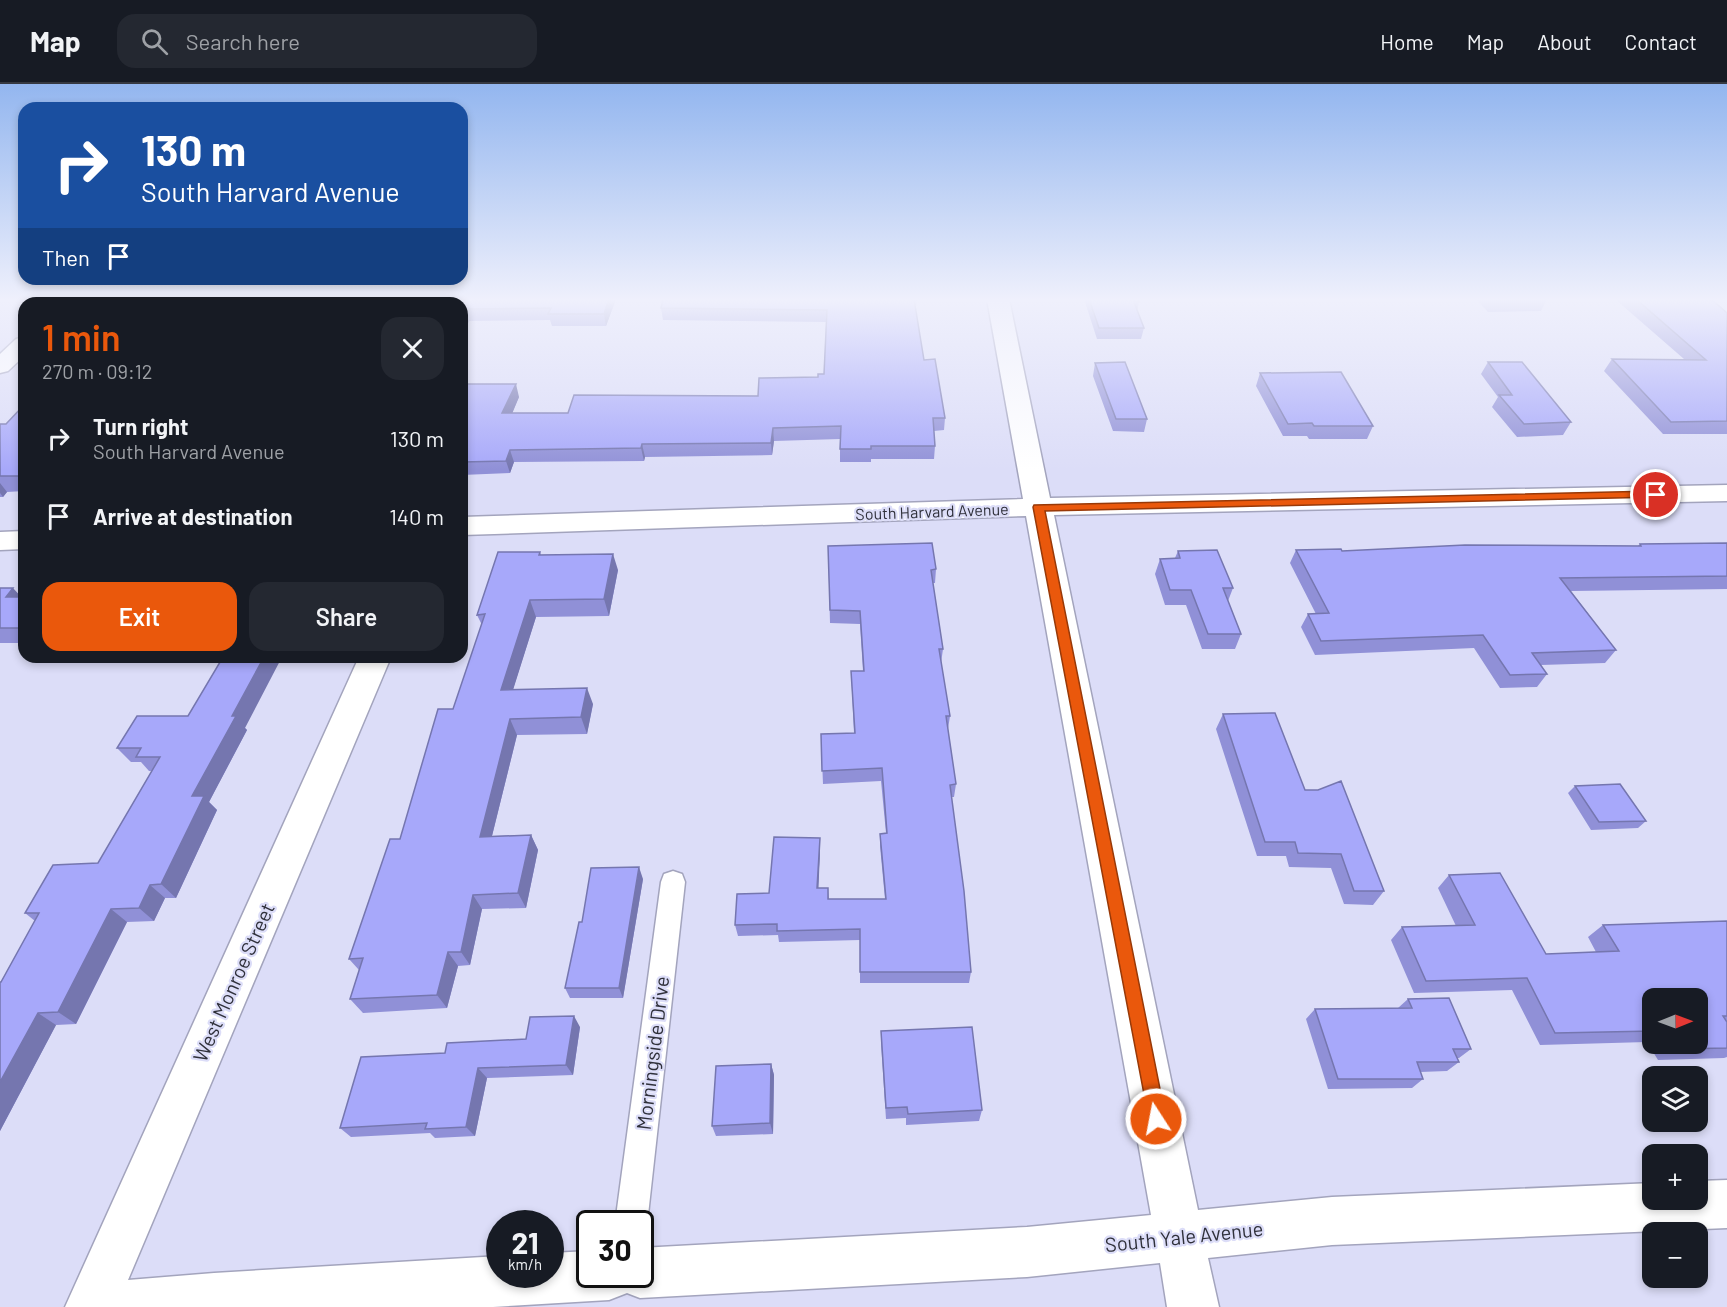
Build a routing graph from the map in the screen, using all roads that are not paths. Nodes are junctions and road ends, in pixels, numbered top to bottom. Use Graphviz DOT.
graph roads {
  1 [pos="1009,356"];
  2 [pos="1727,493"];
  3 [pos="1038,507"];
  4 [pos="468,526"];
  5 [pos="18,540"];
  6 [pos="0,541"];
  7 [pos="372,663"];
  8 [pos="673,882"];
  9 [pos="1727,1204"];
  10 [pos="633,1210"];
  11 [pos="1179,1236"];
  12 [pos="654,1272"];
  13 [pos="576,1277"];
  14 [pos="91,1307"];
  15 [pos="115,1307"];
  16 [pos="1193,1307"];
  1 -- 3 [label="street"];
  2 -- 3 [label="street, South Harvard Avenue"];
  3 -- 4 [label="street, South Harvard Avenue"];
  3 -- 11 [label="street"];
  5 -- 6 [label="street"];
  7 -- 14 [label="street, West Monroe Street"];
  8 -- 10 [label="lane, Morningside Drive"];
  9 -- 11 [label="street, South Yale Avenue"];
  11 -- 12 [label="street, South Yale Avenue"];
  11 -- 16 [label="street"];
  13 -- 15 [label="street"];
}
